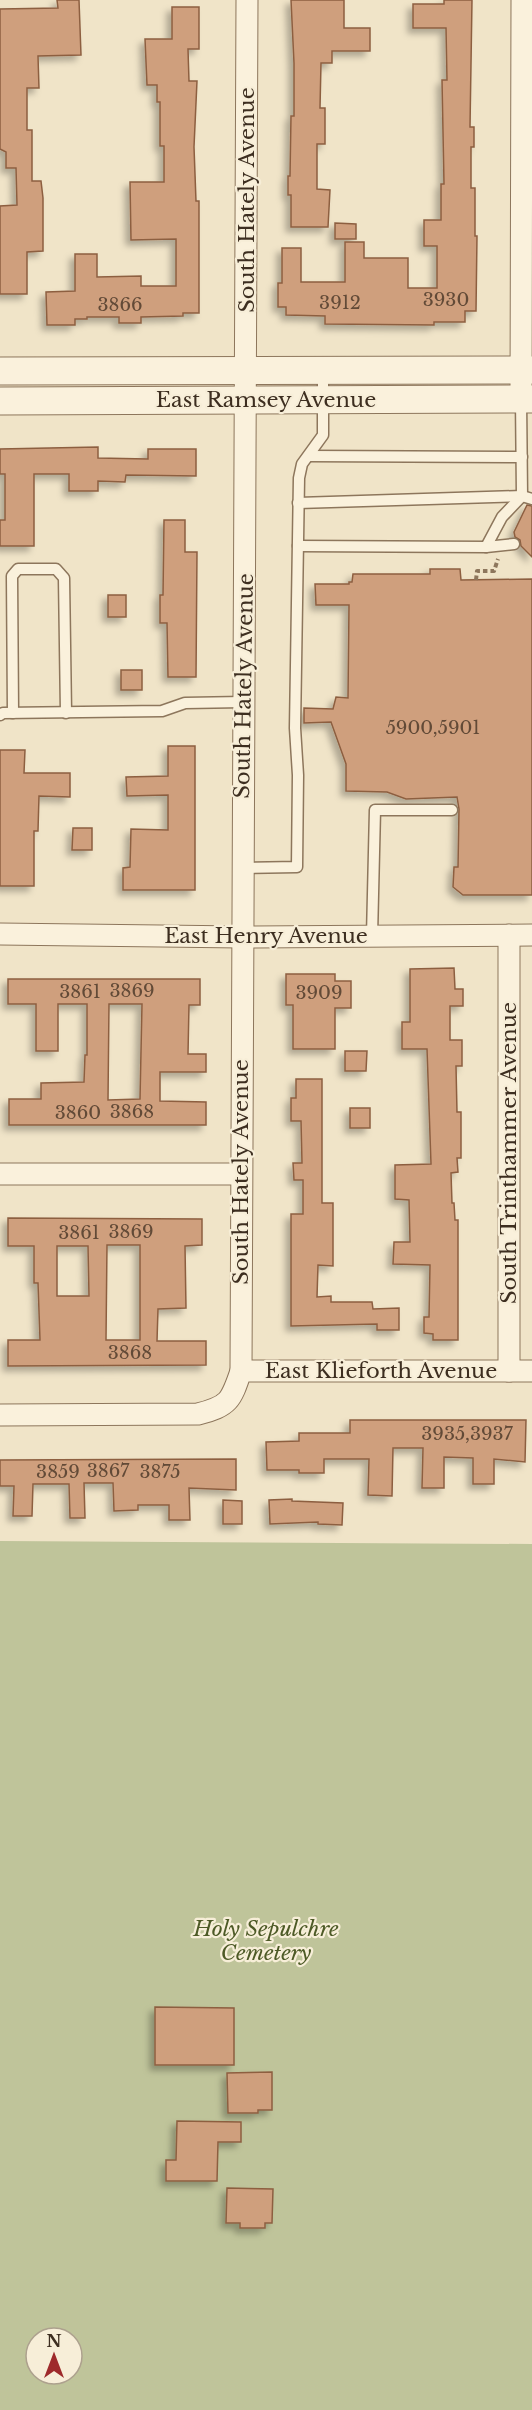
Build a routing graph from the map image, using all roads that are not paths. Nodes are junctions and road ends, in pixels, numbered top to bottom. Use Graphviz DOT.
graph roads {
  1 [pos="247,0"];
  2 [pos="522,0"];
  3 [pos="247,370"];
  4 [pos="323,370"];
  5 [pos="527,370"];
  6 [pos="0,371"];
  7 [pos="527,399"];
  8 [pos="323,400"];
  9 [pos="0,401"];
  10 [pos="247,401"];
  11 [pos="309,456"];
  12 [pos="522,458"];
  13 [pos="527,497"];
  14 [pos="298,503"];
  15 [pos="514,544"];
  16 [pos="297,546"];
  17 [pos="486,547"];
  18 [pos="243,702"];
  19 [pos="13,713"];
  20 [pos="66,713"];
  21 [pos="0,716"];
  22 [pos="452,810"];
  23 [pos="242,868"];
  24 [pos="0,934"];
  25 [pos="509,935"];
  26 [pos="532,935"];
  27 [pos="372,936"];
  28 [pos="241,937"];
  29 [pos="0,1174"];
  30 [pos="241,1174"];
  31 [pos="241,1371"];
  32 [pos="509,1371"];
  33 [pos="532,1371"];
  34 [pos="0,1415"];
  1 -- 3 [label="street, South Hately Avenue"];
  2 -- 5 [label="street"];
  3 -- 4 [label="street, East Ramsey Avenue"];
  3 -- 6 [label="street, East Ramsey Avenue"];
  3 -- 10 [label="street, South Hately Avenue"];
  4 -- 5 [label="street, East Ramsey Avenue"];
  4 -- 8 [label="lane"];
  5 -- 7 [label="street"];
  7 -- 8 [label="street, East Ramsey Avenue"];
  7 -- 12 [label="lane"];
  8 -- 10 [label="street, East Ramsey Avenue"];
  8 -- 11 [label="lane"];
  9 -- 10 [label="street, East Ramsey Avenue"];
  10 -- 18 [label="street, South Hately Avenue"];
  11 -- 12 [label="lane"];
  11 -- 14 [label="lane"];
  12 -- 13 [label="lane"];
  13 -- 14 [label="lane"];
  13 -- 17 [label="lane"];
  14 -- 16 [label="lane"];
  15 -- 17 [label="lane"];
  16 -- 17 [label="lane"];
  16 -- 23 [label="lane"];
  18 -- 20 [label="lane"];
  18 -- 23 [label="street, South Hately Avenue"];
  19 -- 20 [label="lane"];
  19 -- 20 [label="lane"];
  19 -- 21 [label="lane"];
  22 -- 27 [label="lane"];
  23 -- 28 [label="street, South Hately Avenue"];
  24 -- 28 [label="street, East Henry Avenue"];
  25 -- 26 [label="street, East Henry Avenue"];
  25 -- 27 [label="street, East Henry Avenue"];
  25 -- 32 [label="street, South Trinthammer Avenue"];
  27 -- 28 [label="street, East Henry Avenue"];
  28 -- 30 [label="street, South Hately Avenue"];
  29 -- 30 [label="street"];
  30 -- 31 [label="street, South Hately Avenue"];
  31 -- 32 [label="street, East Klieforth Avenue"];
  31 -- 34 [label="street, East Klieforth Avenue"];
  32 -- 33 [label="street, East Klieforth Avenue"];
}
